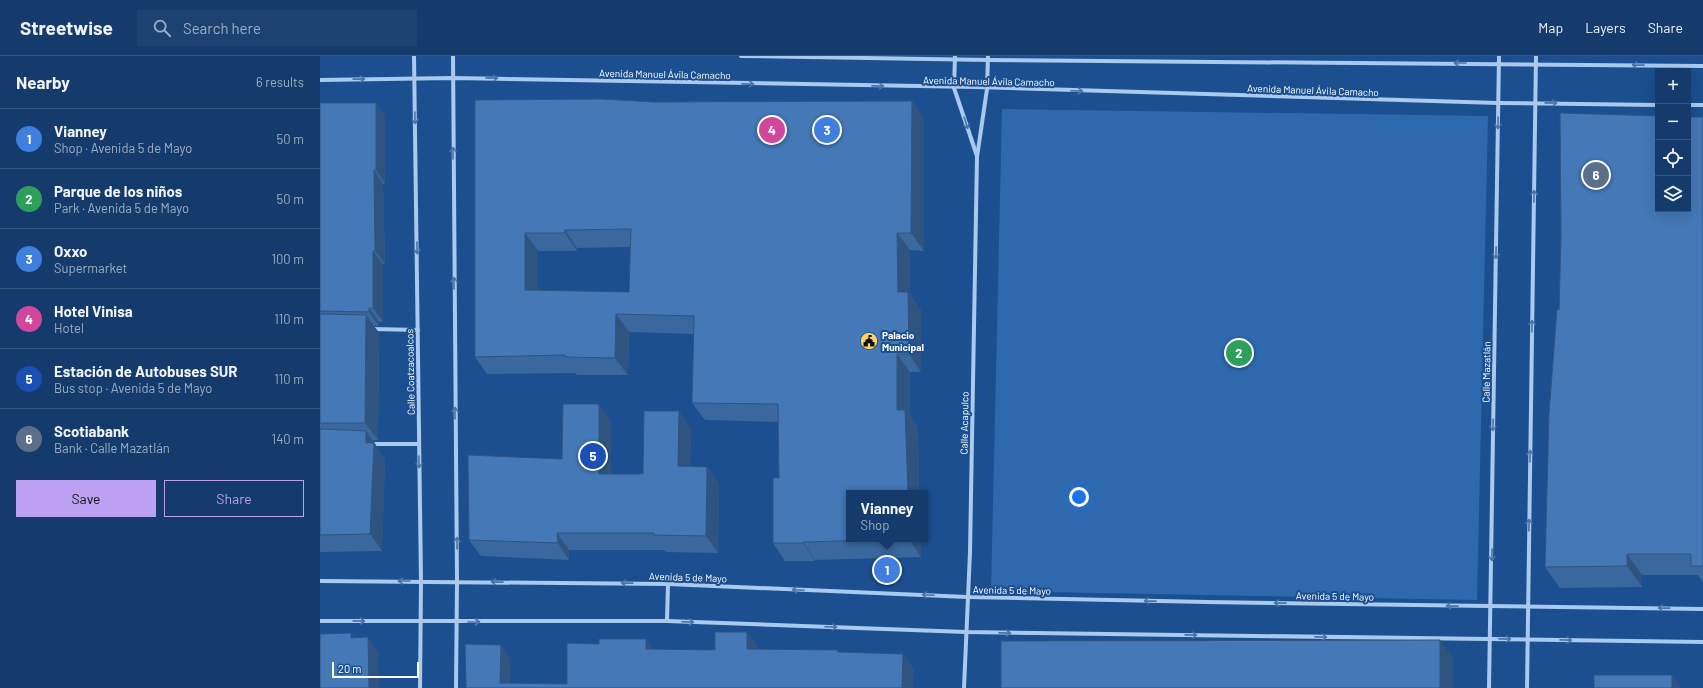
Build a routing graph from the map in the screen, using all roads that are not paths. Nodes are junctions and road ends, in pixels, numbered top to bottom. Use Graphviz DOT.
graph roads {
  1 [pos="414,56"];
  2 [pos="453,56"];
  3 [pos="741,56"];
  4 [pos="1499,56"];
  5 [pos="1536,56"];
  6 [pos="954,58"];
  7 [pos="988,58"];
  8 [pos="1499,64"];
  9 [pos="1536,64"];
  10 [pos="1703,66"];
  11 [pos="453,78"];
  12 [pos="415,79"];
  13 [pos="320,80"];
  14 [pos="954,88"];
  15 [pos="987,89"];
  16 [pos="1498,103"];
  17 [pos="1535,103"];
  18 [pos="1655,105"];
  19 [pos="1691,105"];
  20 [pos="1703,105"];
  21 [pos="977,157"];
  22 [pos="365,329"];
  23 [pos="418,330"];
  24 [pos="366,444"];
  25 [pos="419,444"];
  26 [pos="320,581"];
  27 [pos="421,582"];
  28 [pos="458,582"];
  29 [pos="668,584"];
  30 [pos="967,597"];
  31 [pos="1491,606"];
  32 [pos="1528,606"];
  33 [pos="1703,609"];
  34 [pos="320,621"];
  35 [pos="667,621"];
  36 [pos="421,622"];
  37 [pos="457,622"];
  38 [pos="966,632"];
  39 [pos="1490,639"];
  40 [pos="1527,640"];
  41 [pos="1703,642"];
  42 [pos="420,688"];
  43 [pos="456,688"];
  44 [pos="964,688"];
  45 [pos="1489,688"];
  46 [pos="1527,688"];
  1 -- 12 [label="street, Calle Coatzacoalcos"];
  2 -- 11 [label="street"];
  3 -- 6 [label="street, Avenida Manuel Ávila Camacho"];
  4 -- 8 [label="street, Calle Mazatlán"];
  5 -- 9 [label="street"];
  6 -- 7 [label="street, Avenida Manuel Ávila Camacho"];
  6 -- 14 [label="street, Calle Acapulco"];
  8 -- 7 [label="street, Avenida Manuel Ávila Camacho, one-way"];
  7 -- 15 [label="street, Calle Acapulco"];
  8 -- 9 [label="street, Avenida Manuel Ávila Camacho"];
  8 -- 16 [label="street, Calle Mazatlán"];
  10 -- 9 [label="street, Avenida Manuel Ávila Camacho, one-way"];
  9 -- 17 [label="street"];
  11 -- 12 [label="street, Avenida Manuel Ávila Camacho"];
  11 -- 14 [label="street, Avenida Manuel Ávila Camacho, one-way"];
  28 -- 11 [label="street, one-way"];
  13 -- 12 [label="street, Avenida Manuel Ávila Camacho, one-way"];
  12 -- 23 [label="street, Calle Coatzacoalcos, one-way"];
  14 -- 15 [label="street, Avenida Manuel Ávila Camacho"];
  14 -- 21 [label="street, Calle Acapulco, one-way"];
  15 -- 16 [label="street, Avenida Manuel Ávila Camacho, one-way"];
  15 -- 21 [label="street, Calle Acapulco"];
  16 -- 17 [label="street, Avenida Manuel Ávila Camacho"];
  16 -- 31 [label="street, Calle Mazatlán, one-way"];
  17 -- 18 [label="street, Avenida Manuel Ávila Camacho, one-way"];
  32 -- 17 [label="street, one-way"];
  19 -- 20 [label="street"];
  21 -- 30 [label="street, Calle Acapulco"];
  22 -- 23 [label="street"];
  23 -- 25 [label="street, Calle Coatzacoalcos"];
  24 -- 25 [label="street"];
  25 -- 27 [label="street, Calle Coatzacoalcos, one-way"];
  27 -- 26 [label="street, Avenida 5 de Mayo, one-way"];
  27 -- 28 [label="street, Avenida 5 de Mayo"];
  27 -- 36 [label="street, Calle Coatzacoalcos"];
  29 -- 28 [label="street, Avenida 5 de Mayo, one-way"];
  28 -- 37 [label="street"];
  30 -- 29 [label="street, Avenida 5 de Mayo, one-way"];
  29 -- 35 [label="street"];
  31 -- 30 [label="street, Avenida 5 de Mayo, one-way"];
  30 -- 38 [label="street, Calle Acapulco"];
  31 -- 32 [label="street, Avenida 5 de Mayo"];
  31 -- 39 [label="street, Calle Mazatlán"];
  33 -- 32 [label="street, Avenida 5 de Mayo, one-way"];
  32 -- 40 [label="street"];
  34 -- 36 [label="street, one-way"];
  37 -- 35 [label="street, one-way"];
  35 -- 38 [label="street, one-way"];
  36 -- 37 [label="street"];
  36 -- 42 [label="street, Calle Coatzacoalcos"];
  37 -- 43 [label="street"];
  38 -- 39 [label="street, one-way"];
  38 -- 44 [label="street, Calle Acapulco"];
  39 -- 40 [label="street, one-way"];
  39 -- 45 [label="street, Calle Mazatlán"];
  40 -- 41 [label="street, one-way"];
  40 -- 46 [label="street"];
}
